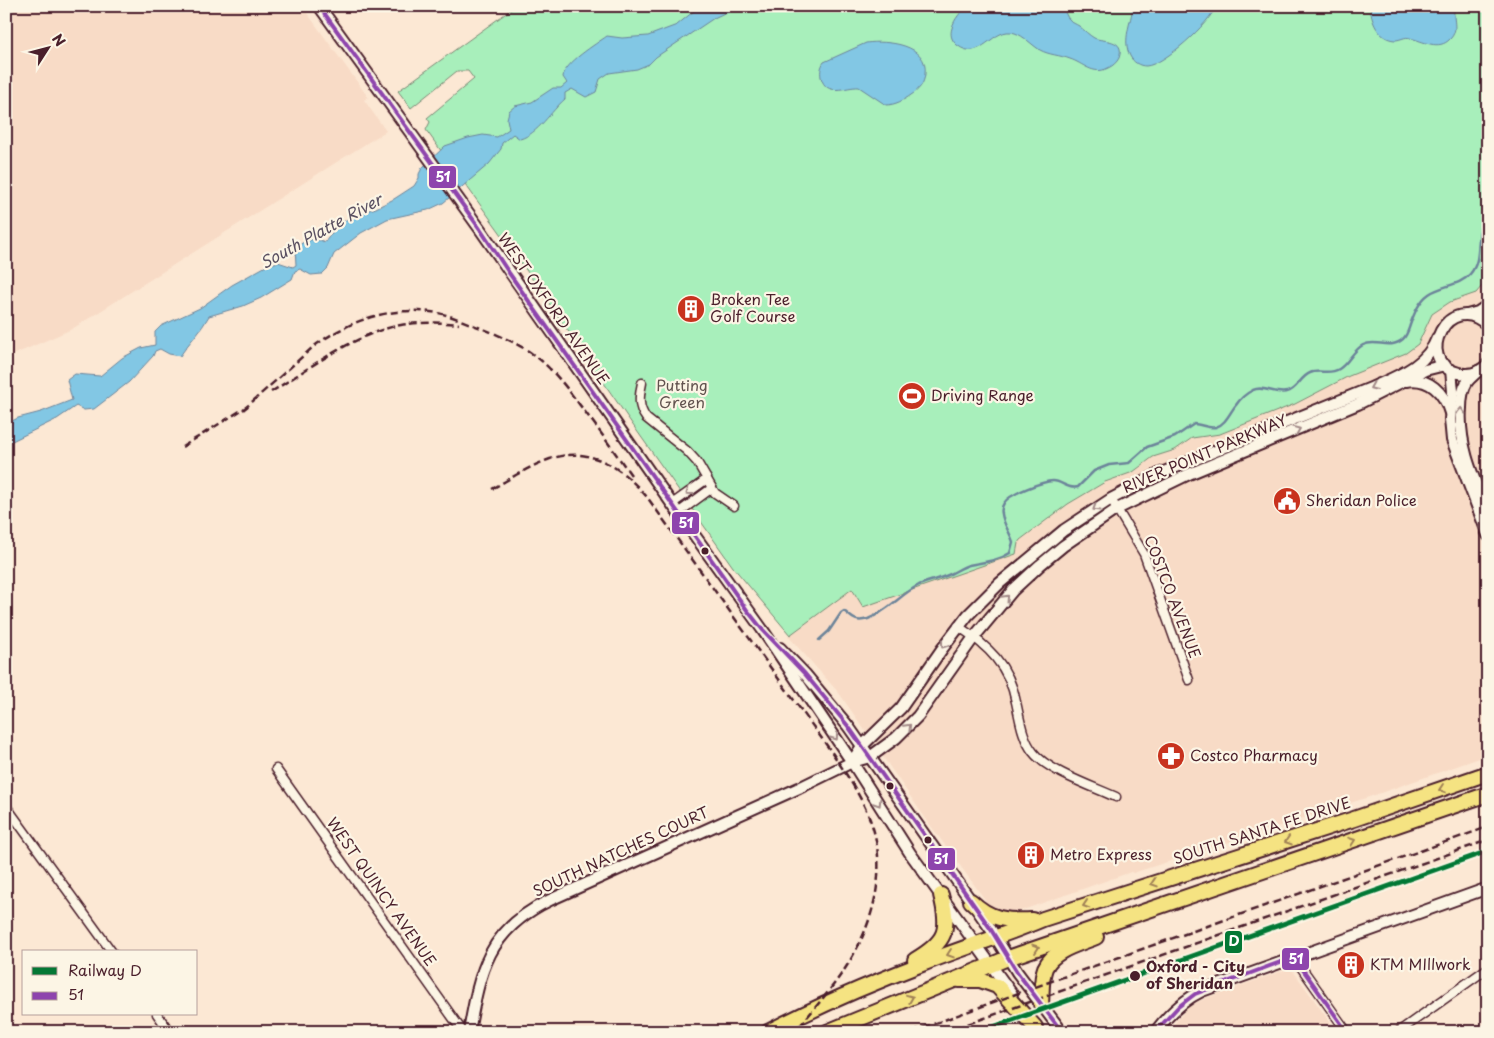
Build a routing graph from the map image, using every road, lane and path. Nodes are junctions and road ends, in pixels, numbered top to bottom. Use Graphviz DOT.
graph roads {
  1 [pos="319,6"];
  2 [pos="1488,305"];
  3 [pos="1466,316"];
  4 [pos="1488,326"];
  5 [pos="1437,338"];
  6 [pos="1488,364"];
  7 [pos="1448,368"];
  8 [pos="1478,371"];
  9 [pos="1403,381"];
  10 [pos="642,383"];
  11 [pos="1450,414"];
  12 [pos="707,479"];
  13 [pos="712,488"];
  14 [pos="1111,499"];
  15 [pos="734,506"];
  16 [pos="675,509"];
  17 [pos="1117,509"];
  18 [pos="1488,512"];
  19 [pos="1488,535"];
  20 [pos="958,626"];
  21 [pos="762,629"];
  22 [pos="974,637"];
  23 [pos="1189,680"];
  24 [pos="862,746"];
  25 [pos="870,757"];
  26 [pos="852,762"];
  27 [pos="276,769"];
  28 [pos="1488,773"];
  29 [pos="1488,794"];
  30 [pos="1116,797"];
  31 [pos="6,806"];
  32 [pos="1488,888"];
  33 [pos="1206,891"];
  34 [pos="940,895"];
  35 [pos="970,901"];
  36 [pos="1043,919"];
  37 [pos="996,938"];
  38 [pos="976,945"];
  39 [pos="111,950"];
  40 [pos="1294,957"];
  41 [pos="1008,958"];
  42 [pos="990,964"];
  43 [pos="1488,968"];
  44 [pos="953,980"];
  45 [pos="855,990"];
  46 [pos="1041,1004"];
  47 [pos="158,1016"];
  48 [pos="1037,1029"];
  49 [pos="170,1032"];
  50 [pos="464,1032"];
  51 [pos="469,1032"];
  52 [pos="768,1032"];
  53 [pos="827,1032"];
  54 [pos="1062,1032"];
  55 [pos="1155,1032"];
  56 [pos="1347,1032"];
  57 [pos="1398,1032"];
  1 -- 16 [label="street, WEST OXFORD AVENUE"];
  2 -- 3 [label="street"];
  3 -- 4 [label="street"];
  3 -- 5 [label="street, RIVER POINT PARKWAY"];
  5 -- 7 [label="street"];
  5 -- 14 [label="street, RIVER POINT PARKWAY, one-way"];
  6 -- 8 [label="street"];
  7 -- 8 [label="street"];
  7 -- 9 [label="street, RIVER POINT PARKWAY"];
  7 -- 11 [label="street"];
  18 -- 8 [label="street, one-way"];
  9 -- 11 [label="street"];
  17 -- 9 [label="street, RIVER POINT PARKWAY, one-way"];
  10 -- 12 [label="street"];
  11 -- 19 [label="street"];
  12 -- 13 [label="street"];
  12 -- 16 [label="street, one-way"];
  13 -- 15 [label="street"];
  13 -- 16 [label="street"];
  14 -- 17 [label="street, COSTCO AVENUE"];
  14 -- 20 [label="street, RIVER POINT PARKWAY, one-way"];
  16 -- 21 [label="street, WEST OXFORD AVENUE"];
  22 -- 17 [label="street, RIVER POINT PARKWAY, one-way"];
  17 -- 23 [label="street, COSTCO AVENUE"];
  20 -- 22 [label="street"];
  20 -- 24 [label="street, RIVER POINT PARKWAY, one-way"];
  21 -- 24 [label="street, WEST OXFORD AVENUE"];
  21 -- 26 [label="street, WEST OXFORD AVENUE, one-way"];
  25 -- 22 [label="street, RIVER POINT PARKWAY, one-way"];
  22 -- 30 [label="street"];
  24 -- 25 [label="street, WEST OXFORD AVENUE"];
  24 -- 26 [label="street, RIVER POINT PARKWAY"];
  25 -- 26 [label="street, RIVER POINT PARKWAY"];
  25 -- 35 [label="street, WEST OXFORD AVENUE"];
  26 -- 34 [label="street, WEST OXFORD AVENUE, one-way"];
  26 -- 51 [label="street, SOUTH NATCHES COURT"];
  27 -- 50 [label="street, WEST QUINCY AVENUE"];
  28 -- 36 [label="highway, SOUTH SANTA FE DRIVE, one-way"];
  33 -- 29 [label="highway, one-way"];
  31 -- 39 [label="street"];
  32 -- 40 [label="street"];
  41 -- 33 [label="highway, one-way"];
  33 -- 46 [label="highway"];
  34 -- 38 [label="street, WEST OXFORD AVENUE"];
  34 -- 45 [label="highway"];
  35 -- 36 [label="highway"];
  35 -- 37 [label="street, WEST OXFORD AVENUE"];
  36 -- 37 [label="highway, SOUTH SANTA FE DRIVE"];
  37 -- 38 [label="highway, SOUTH SANTA FE DRIVE"];
  37 -- 41 [label="street, WEST OXFORD AVENUE"];
  38 -- 42 [label="street, WEST OXFORD AVENUE"];
  38 -- 45 [label="highway, SOUTH SANTA FE DRIVE, one-way"];
  40 -- 55 [label="street"];
  40 -- 56 [label="street"];
  41 -- 42 [label="highway"];
  41 -- 46 [label="street, WEST OXFORD AVENUE"];
  42 -- 44 [label="highway"];
  42 -- 48 [label="street, WEST OXFORD AVENUE"];
  43 -- 57 [label="street"];
  44 -- 48 [label="highway"];
  53 -- 44 [label="highway, one-way"];
  45 -- 52 [label="highway, SOUTH SANTA FE DRIVE"];
  46 -- 54 [label="street, WEST OXFORD AVENUE"];
  47 -- 49 [label="street"];
}
